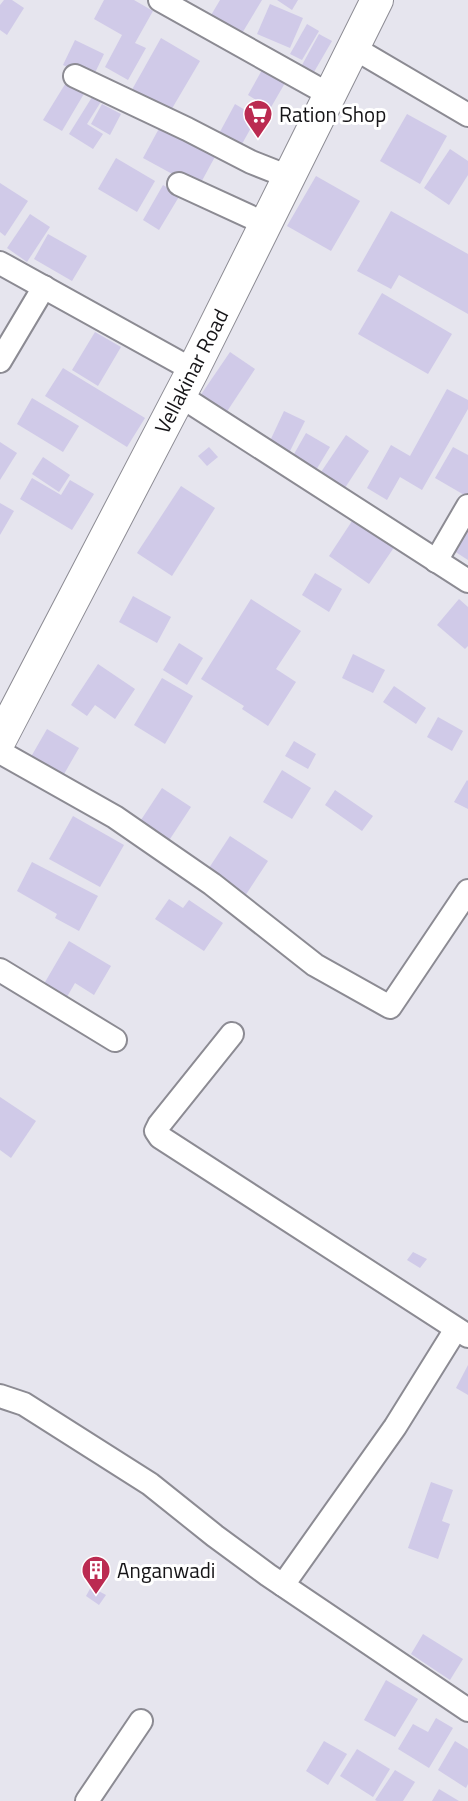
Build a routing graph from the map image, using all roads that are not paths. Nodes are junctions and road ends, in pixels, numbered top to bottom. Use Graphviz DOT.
graph roads {
  1 [pos="160,0"];
  2 [pos="377,0"];
  3 [pos="354,48"];
  4 [pos="75,76"];
  5 [pos="330,95"];
  6 [pos="468,115"];
  7 [pos="289,177"];
  8 [pos="179,184"];
  9 [pos="266,224"];
  10 [pos="0,263"];
  11 [pos="44,287"];
  12 [pos="0,361"];
  13 [pos="186,383"];
  14 [pos="468,506"];
  15 [pos="436,561"];
  16 [pos="468,581"];
  17 [pos="0,740"];
  18 [pos="0,752"];
  19 [pos="468,891"];
  20 [pos="0,970"];
  21 [pos="232,1034"];
  22 [pos="115,1040"];
  23 [pos="462,1333"];
  24 [pos="0,1396"];
  25 [pos="283,1585"];
  26 [pos="468,1710"];
  27 [pos="141,1721"];
  28 [pos="87,1801"];
  1 -- 5 [label="street"];
  2 -- 3 [label="main road, Vellakinar Road"];
  3 -- 5 [label="main road, Vellakinar Road"];
  3 -- 6 [label="street"];
  4 -- 7 [label="street"];
  5 -- 7 [label="main road, Vellakinar Road"];
  7 -- 9 [label="main road, Vellakinar Road"];
  8 -- 9 [label="street"];
  9 -- 13 [label="main road, Vellakinar Road"];
  10 -- 11 [label="street"];
  11 -- 12 [label="street"];
  11 -- 13 [label="street"];
  13 -- 15 [label="street"];
  13 -- 17 [label="main road, Vellakinar Road"];
  14 -- 15 [label="street"];
  15 -- 16 [label="street"];
  18 -- 19 [label="street"];
  20 -- 22 [label="street"];
  21 -- 23 [label="street"];
  23 -- 25 [label="street"];
  24 -- 25 [label="street"];
  25 -- 26 [label="street"];
  27 -- 28 [label="street"];
}
